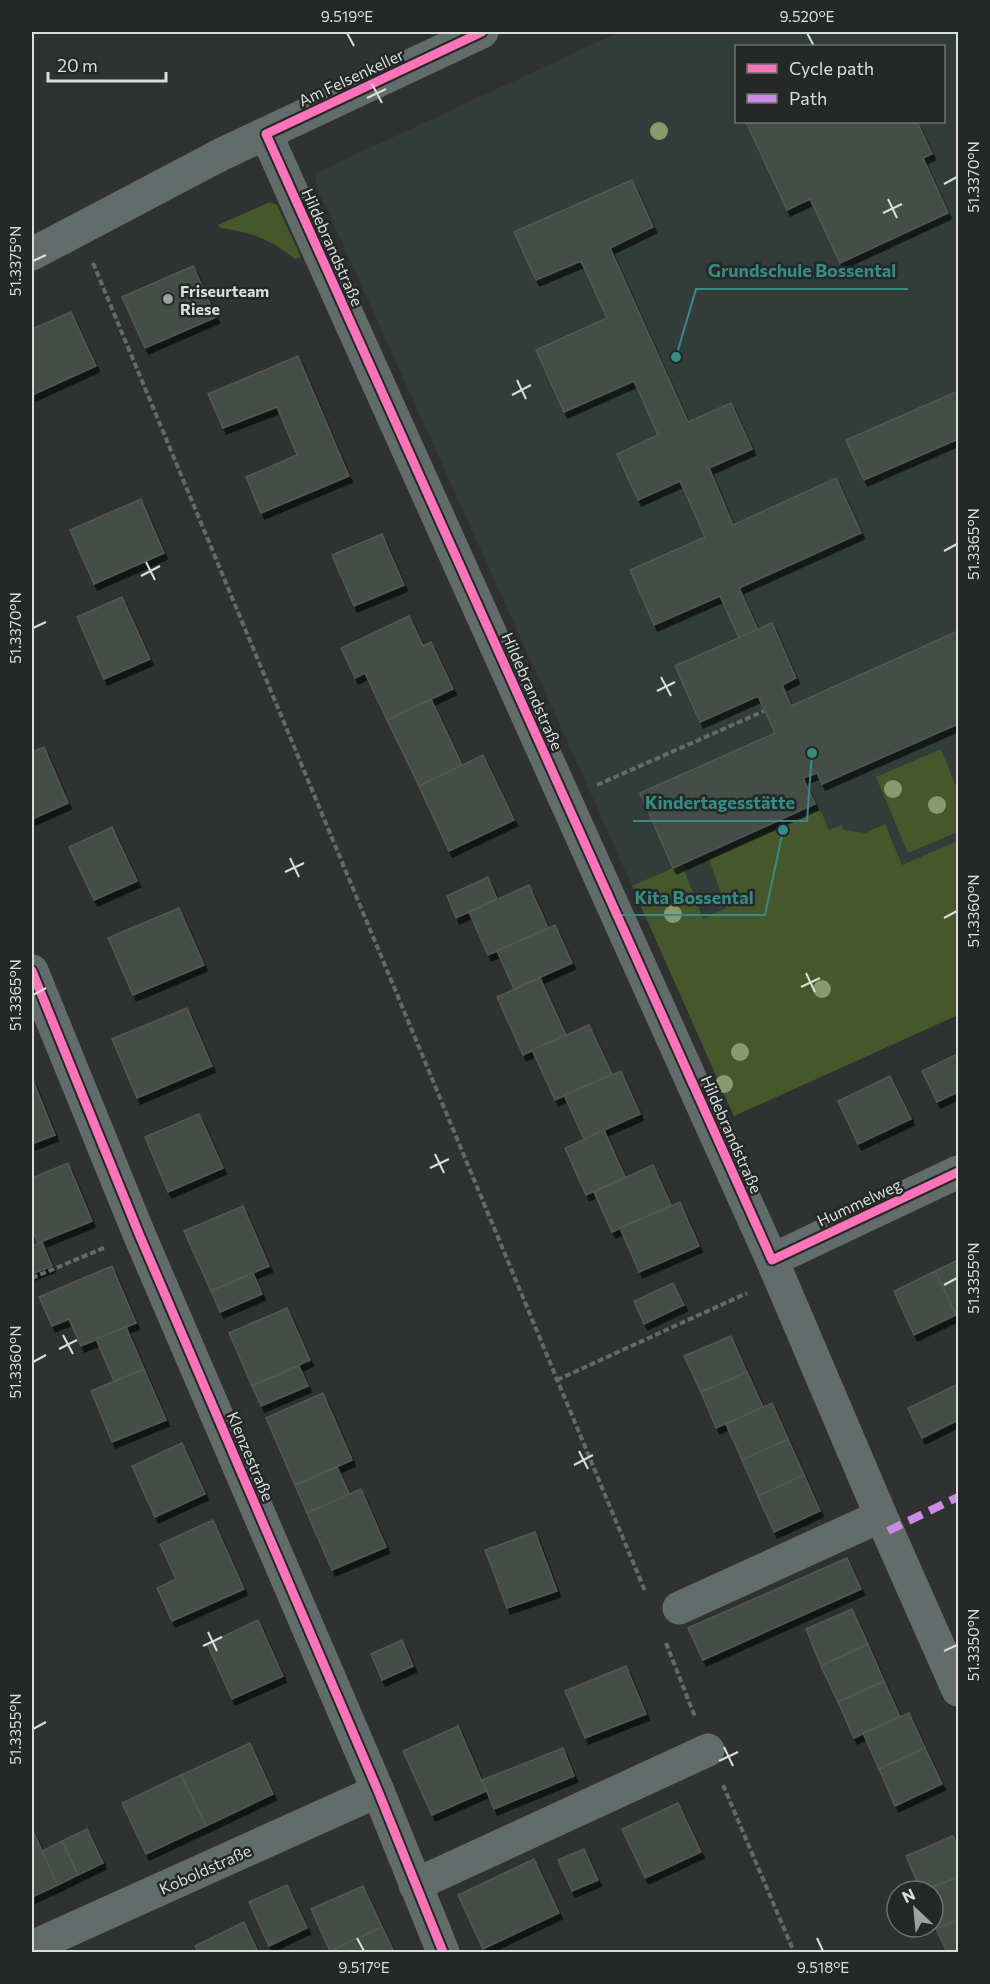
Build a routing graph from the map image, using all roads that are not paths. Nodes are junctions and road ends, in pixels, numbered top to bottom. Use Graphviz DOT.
graph roads {
  1 [pos="482,32"];
  2 [pos="266,134"];
  3 [pos="32,254"];
  4 [pos="32,970"];
  5 [pos="958,1172"];
  6 [pos="776,1269"];
  7 [pos="881,1516"];
  8 [pos="679,1608"];
  9 [pos="958,1690"];
  10 [pos="708,1750"];
  11 [pos="378,1791"];
  12 [pos="415,1885"];
  13 [pos="32,1947"];
  14 [pos="442,1953"];
  1 -- 2 [label="street, Am Felsenkeller"];
  2 -- 3 [label="street, Am Felsenkeller"];
  2 -- 6 [label="street, Hildebrandstraße"];
  4 -- 11 [label="street, Klenzestraße"];
  5 -- 6 [label="street, Hummelweg"];
  6 -- 7 [label="street, Hildebrandstraße"];
  7 -- 8 [label="street"];
  7 -- 9 [label="street, Hildebrandstraße"];
  10 -- 12 [label="street"];
  11 -- 12 [label="street, Klenzestraße"];
  11 -- 13 [label="street, Koboldstraße"];
  12 -- 14 [label="street, Klenzestraße"];
}
